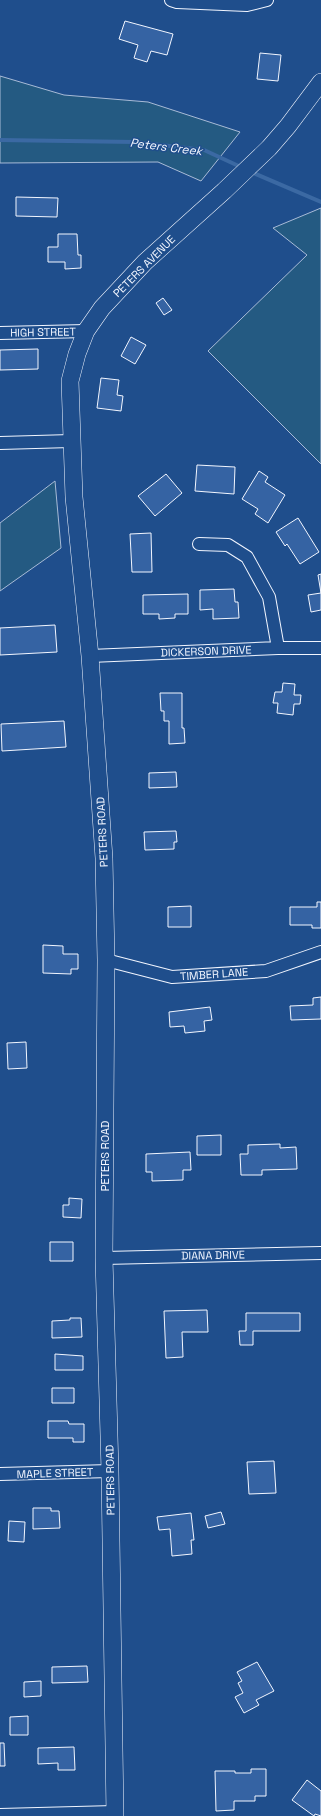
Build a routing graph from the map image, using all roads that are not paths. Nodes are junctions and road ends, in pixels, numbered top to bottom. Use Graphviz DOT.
graph roads {
  1 [pos="171,0"];
  2 [pos="267,0"];
  3 [pos="321,82"];
  4 [pos="86,331"];
  5 [pos="0,333"];
  6 [pos="71,442"];
  7 [pos="0,443"];
  8 [pos="74,497"];
  9 [pos="199,544"];
  10 [pos="278,648"];
  11 [pos="321,648"];
  12 [pos="90,656"];
  13 [pos="321,952"];
  14 [pos="106,960"];
  15 [pos="321,1253"];
  16 [pos="104,1258"];
  17 [pos="110,1472"];
  18 [pos="0,1474"];
  19 [pos="114,1814"];
  20 [pos="0,1815"];
  1 -- 2 [label="street"];
  3 -- 4 [label="street, PETERS AVENUE"];
  4 -- 5 [label="street, HIGH STREET"];
  4 -- 6 [label="street, PETERS AVENUE"];
  6 -- 7 [label="street"];
  6 -- 8 [label="street, PETERS AVENUE"];
  8 -- 12 [label="street, PETERS ROAD"];
  9 -- 10 [label="street"];
  10 -- 11 [label="street, DICKERSON DRIVE"];
  10 -- 12 [label="street, DICKERSON DRIVE"];
  12 -- 14 [label="street, PETERS ROAD"];
  13 -- 14 [label="street, TIMBER LANE"];
  14 -- 16 [label="street, PETERS ROAD"];
  15 -- 16 [label="street, DIANA DRIVE"];
  16 -- 17 [label="street, PETERS ROAD"];
  17 -- 18 [label="street, MAPLE STREET"];
  17 -- 19 [label="street, PETERS ROAD"];
  19 -- 20 [label="street"];
}
